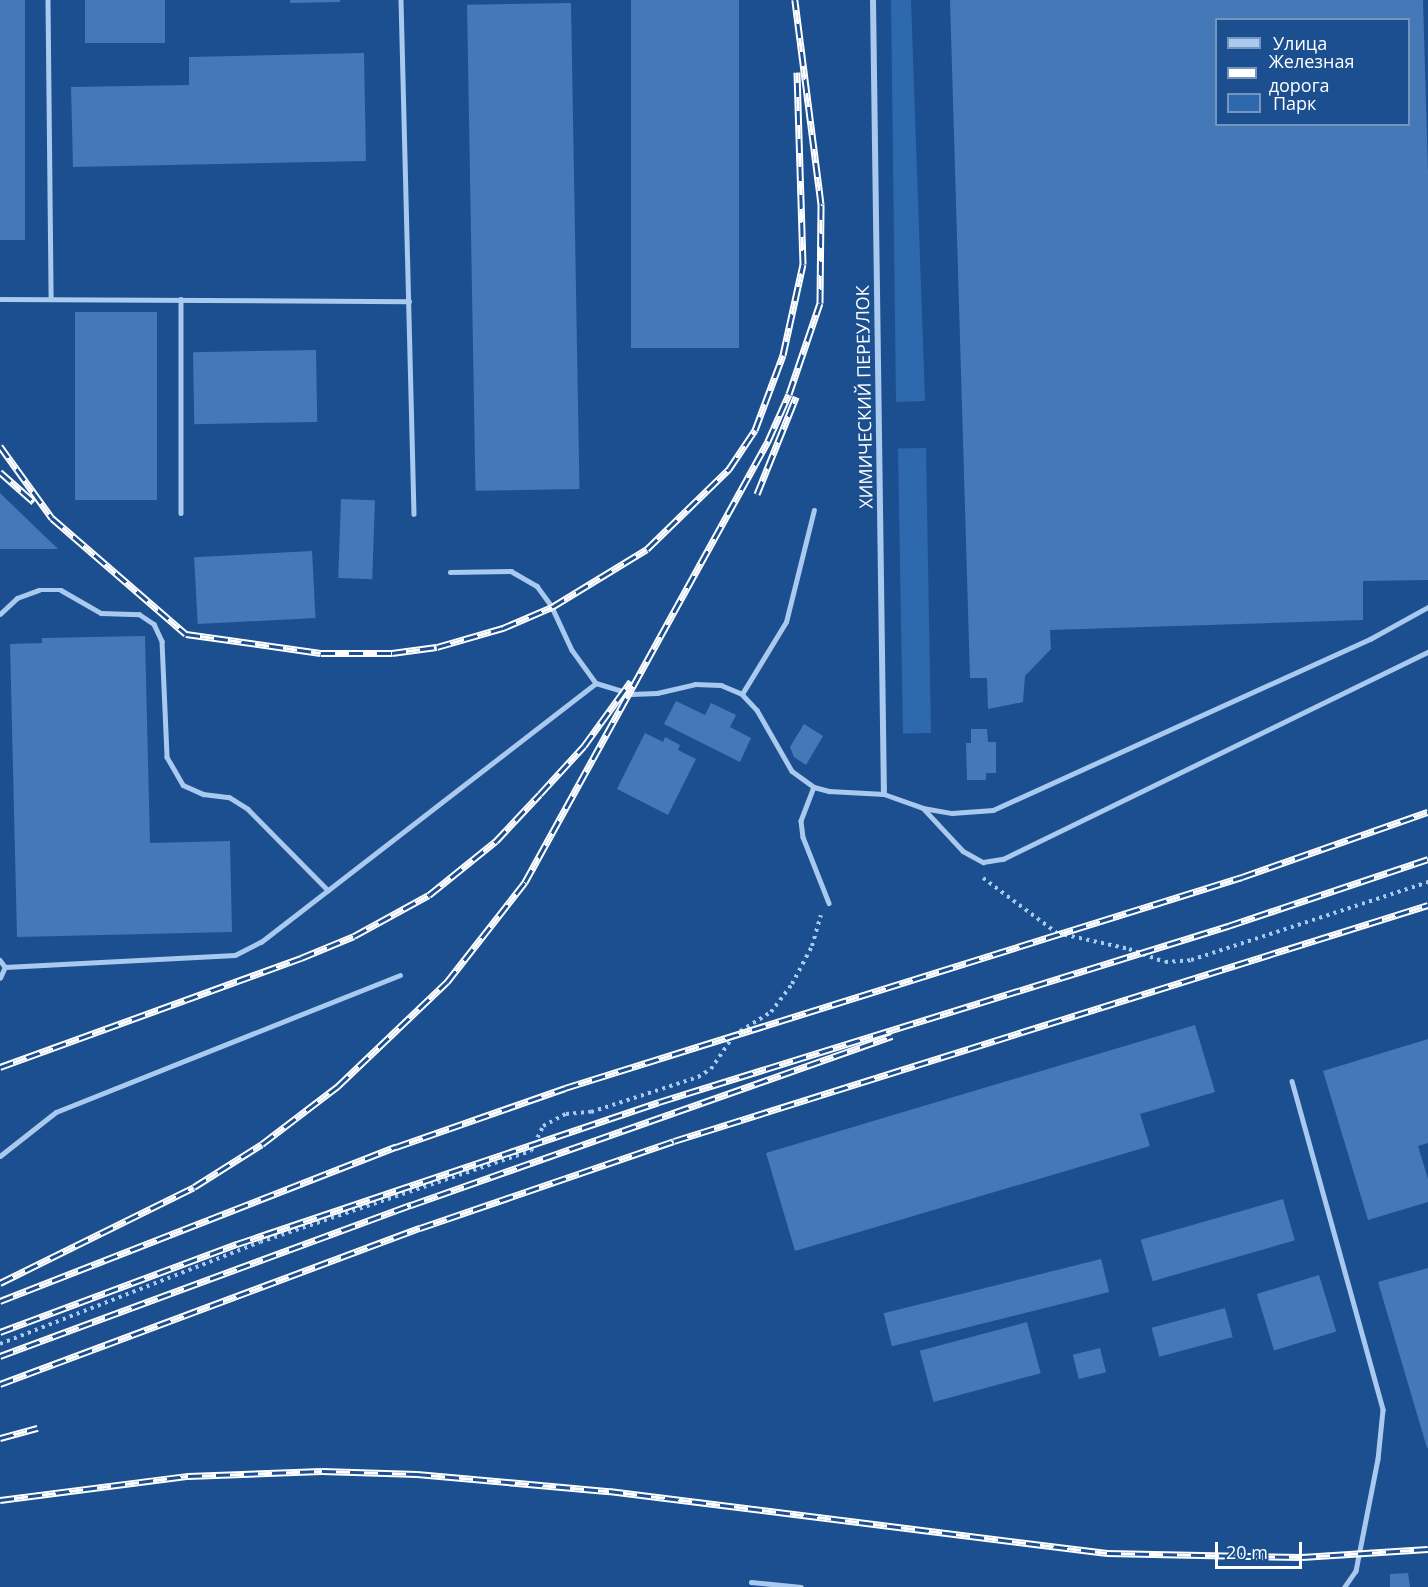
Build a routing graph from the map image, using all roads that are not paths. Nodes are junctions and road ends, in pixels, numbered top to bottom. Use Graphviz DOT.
graph roads {
  1 [pos="48,0"];
  2 [pos="401,0"];
  3 [pos="873,0"];
  4 [pos="0,299"];
  5 [pos="51,299"];
  6 [pos="181,299"];
  7 [pos="409,300"];
  8 [pos="814,510"];
  9 [pos="181,513"];
  10 [pos="414,514"];
  11 [pos="450,572"];
  12 [pos="1428,607"];
  13 [pos="0,614"];
  14 [pos="1428,652"];
  15 [pos="596,683"];
  16 [pos="742,694"];
  17 [pos="814,787"];
  18 [pos="884,794"];
  19 [pos="922,808"];
  20 [pos="328,890"];
  21 [pos="829,903"];
  22 [pos="0,960"];
  23 [pos="5,967"];
  24 [pos="400,975"];
  25 [pos="0,978"];
  26 [pos="1292,1081"];
  27 [pos="0,1156"];
  28 [pos="751,1582"];
  29 [pos="801,1587"];
  30 [pos="1345,1587"];
  1 -- 5 [label="lane"];
  2 -- 7 [label="lane"];
  3 -- 18 [label="street, ХИМИЧЕСКИЙ ПЕРЕУЛОК"];
  4 -- 5 [label="lane"];
  5 -- 6 [label="lane"];
  6 -- 7 [label="lane"];
  6 -- 9 [label="lane"];
  7 -- 10 [label="lane"];
  8 -- 16 [label="lane"];
  11 -- 15 [label="lane"];
  12 -- 19 [label="lane"];
  13 -- 20 [label="lane"];
  14 -- 19 [label="lane"];
  15 -- 16 [label="lane"];
  15 -- 20 [label="lane"];
  16 -- 17 [label="lane"];
  17 -- 18 [label="lane"];
  17 -- 21 [label="lane"];
  18 -- 19 [label="lane"];
  20 -- 23 [label="lane"];
  22 -- 23 [label="lane"];
  23 -- 25 [label="lane"];
  24 -- 27 [label="lane"];
  26 -- 30 [label="lane"];
  28 -- 29 [label="lane"];
}
